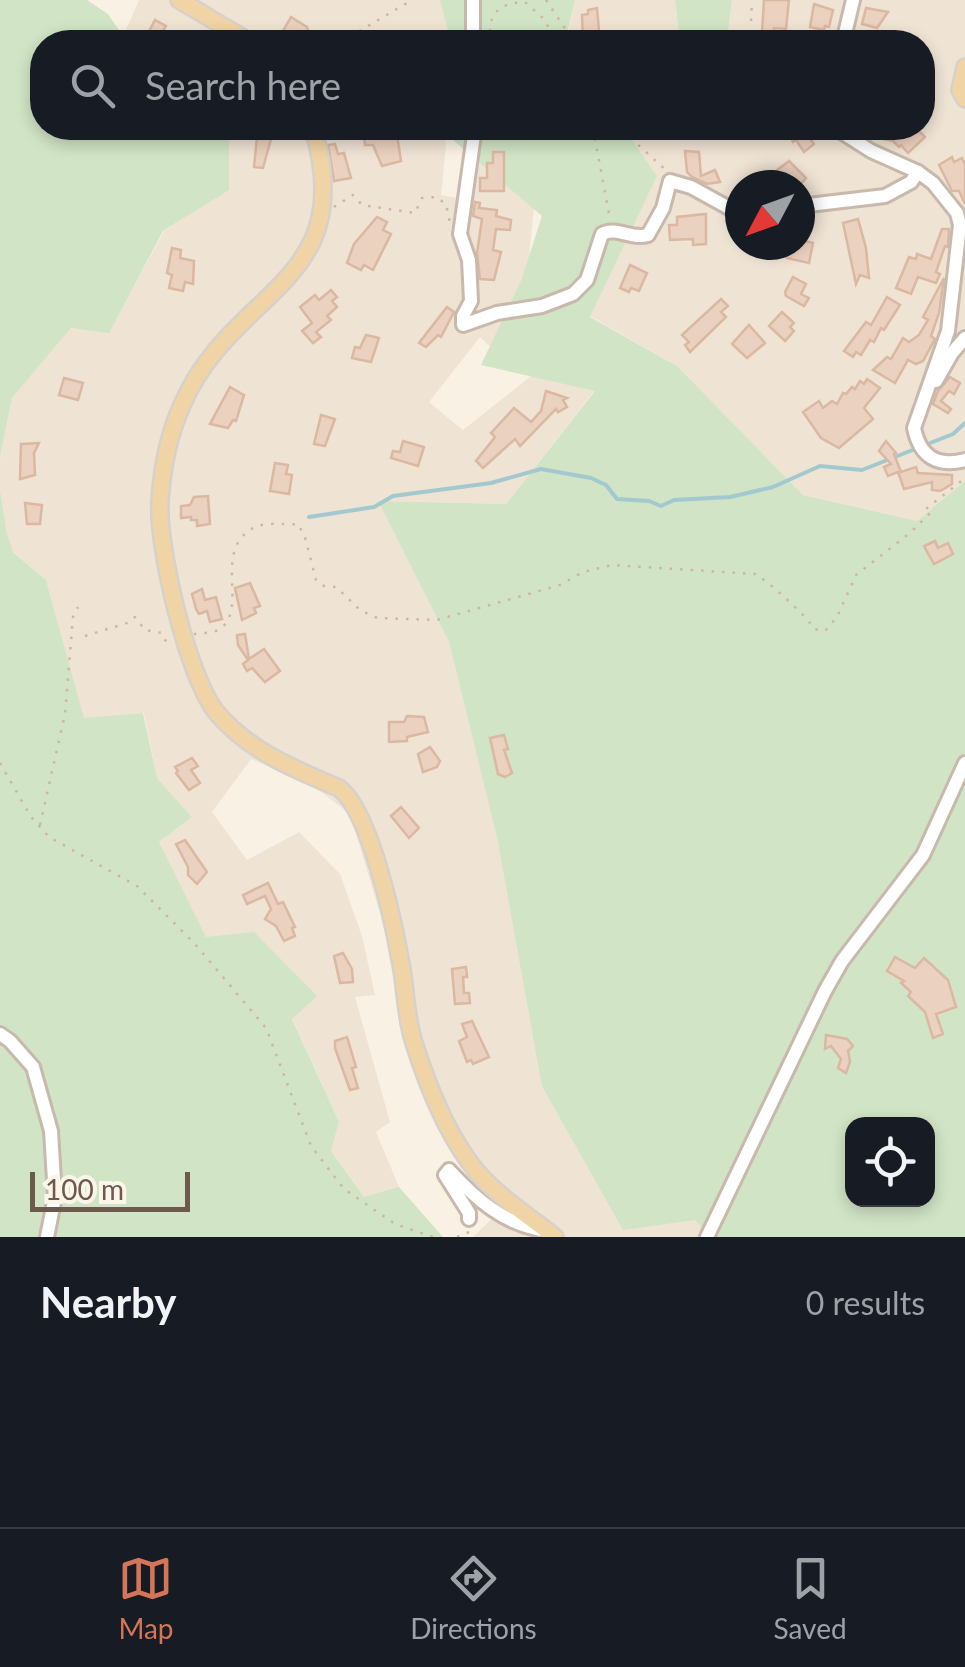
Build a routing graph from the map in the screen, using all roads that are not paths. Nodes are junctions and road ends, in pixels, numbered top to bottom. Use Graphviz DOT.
graph roads {
  1 [pos="179,0"];
  2 [pos="473,0"];
  3 [pos="853,0"];
  4 [pos="230,30"];
  5 [pos="474,30"];
  6 [pos="846,30"];
  7 [pos="965,66"];
  8 [pos="965,99"];
  9 [pos="316,140"];
  10 [pos="473,140"];
  11 [pos="854,140"];
  12 [pos="918,172"];
  13 [pos="815,204"];
  14 [pos="725,206"];
  15 [pos="965,338"];
  16 [pos="929,390"];
  17 [pos="965,460"];
  18 [pos="965,762"];
  19 [pos="0,1034"];
  20 [pos="469,1219"];
  21 [pos="551,1233"];
  22 [pos="47,1237"];
  23 [pos="707,1237"];
  1 -- 4 [label="main road"];
  2 -- 5 [label="street"];
  3 -- 6 [label="street"];
  7 -- 8 [label="main road"];
  9 -- 21 [label="main road"];
  10 -- 14 [label="street"];
  11 -- 12 [label="street"];
  12 -- 13 [label="street"];
  12 -- 16 [label="street"];
  15 -- 16 [label="street"];
  16 -- 17 [label="street"];
  18 -- 23 [label="street"];
  19 -- 22 [label="street"];
  20 -- 21 [label="street"];
}
